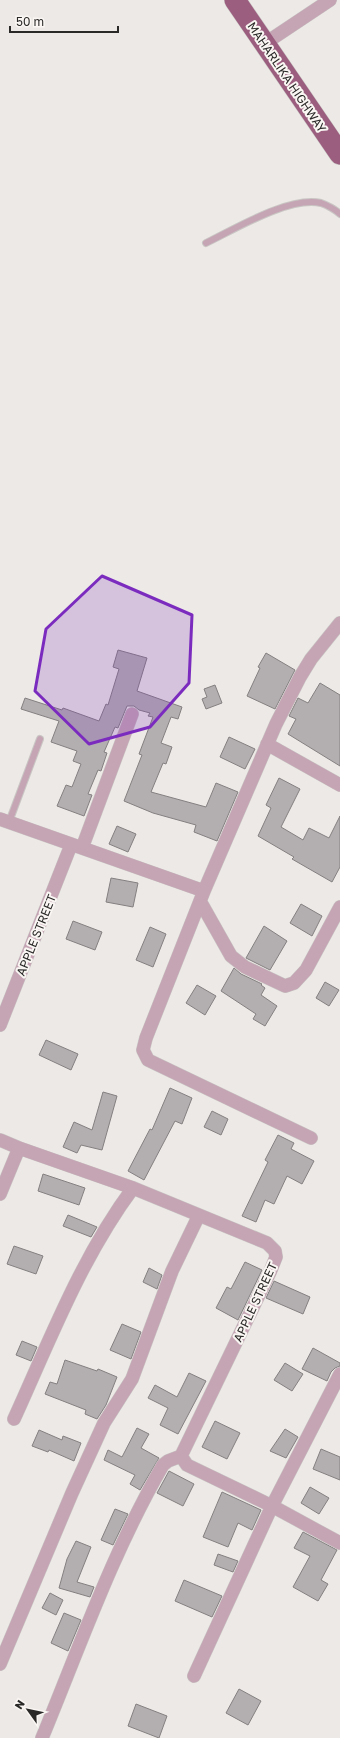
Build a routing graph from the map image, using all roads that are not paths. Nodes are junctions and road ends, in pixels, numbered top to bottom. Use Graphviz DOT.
graph roads {
  1 [pos="235,0"];
  2 [pos="330,0"];
  3 [pos="264,44"];
  4 [pos="340,154"];
  5 [pos="340,214"];
  6 [pos="206,243"];
  7 [pos="340,624"];
  8 [pos="132,714"];
  9 [pos="40,739"];
  10 [pos="267,744"];
  11 [pos="340,785"];
  12 [pos="5,821"];
  13 [pos="77,846"];
  14 [pos="202,896"];
  15 [pos="340,907"];
  16 [pos="0,1024"];
  17 [pos="311,1138"];
  18 [pos="0,1140"];
  19 [pos="19,1148"];
  20 [pos="133,1188"];
  21 [pos="0,1194"];
  22 [pos="199,1215"];
  23 [pos="340,1374"];
  24 [pos="14,1419"];
  25 [pos="181,1456"];
  26 [pos="272,1506"];
  27 [pos="340,1543"];
  28 [pos="0,1664"];
  29 [pos="194,1676"];
  30 [pos="42,1738"];
  1 -- 3 [label="highway, MAHARLIKA HIGHWAY"];
  2 -- 3 [label="street"];
  3 -- 4 [label="highway, MAHARLIKA HIGHWAY"];
  5 -- 6 [label="lane"];
  7 -- 10 [label="street"];
  8 -- 13 [label="street, APPLE STREET"];
  9 -- 12 [label="lane"];
  10 -- 11 [label="street"];
  10 -- 14 [label="street"];
  12 -- 13 [label="street"];
  13 -- 14 [label="street"];
  13 -- 16 [label="street, APPLE STREET"];
  14 -- 15 [label="street"];
  14 -- 17 [label="street"];
  18 -- 19 [label="street, APPLE STREET"];
  19 -- 20 [label="street, APPLE STREET"];
  19 -- 21 [label="street"];
  20 -- 22 [label="street, APPLE STREET"];
  20 -- 24 [label="street"];
  22 -- 25 [label="street, APPLE STREET"];
  22 -- 28 [label="street"];
  23 -- 26 [label="street"];
  25 -- 26 [label="street"];
  25 -- 30 [label="street"];
  26 -- 27 [label="street"];
  26 -- 29 [label="street"];
}
